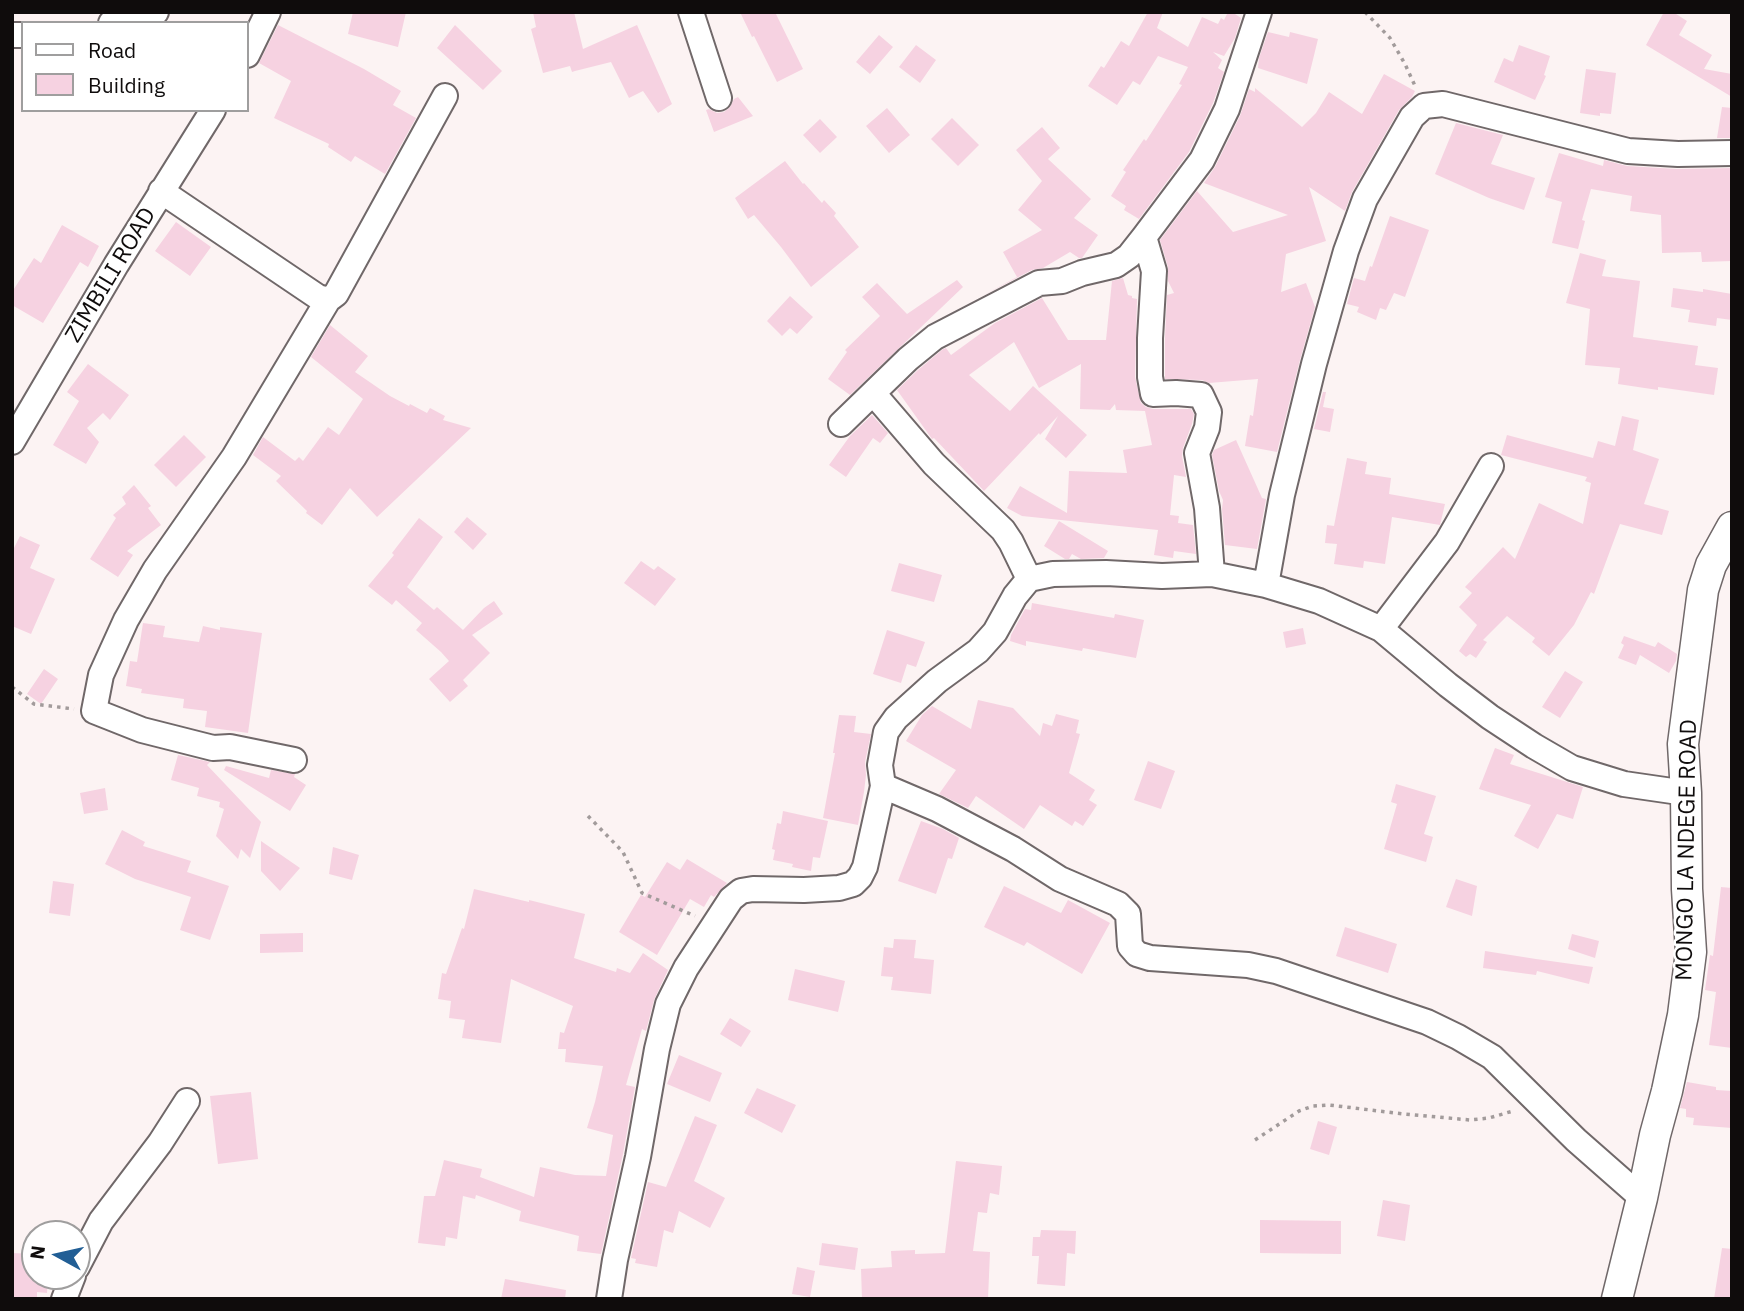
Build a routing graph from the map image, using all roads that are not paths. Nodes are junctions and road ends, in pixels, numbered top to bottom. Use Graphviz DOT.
graph roads {
  1 [pos="156,12"];
  2 [pos="268,12"];
  3 [pos="691,12"];
  4 [pos="1259,12"];
  5 [pos="119,21"];
  6 [pos="248,53"];
  7 [pos="445,96"];
  8 [pos="719,98"];
  9 [pos="212,112"];
  10 [pos="1732,153"];
  11 [pos="161,191"];
  12 [pos="1144,237"];
  13 [pos="328,300"];
  14 [pos="873,393"];
  15 [pos="841,425"];
  16 [pos="12,442"];
  17 [pos="1491,466"];
  18 [pos="1732,527"];
  19 [pos="1212,574"];
  20 [pos="1029,579"];
  21 [pos="1266,585"];
  22 [pos="1381,629"];
  23 [pos="295,760"];
  24 [pos="883,786"];
  25 [pos="1686,793"];
  26 [pos="187,1101"];
  27 [pos="1642,1198"];
  28 [pos="91,1240"];
  29 [pos="609,1299"];
  30 [pos="1617,1299"];
  1 -- 5 [label="street"];
  2 -- 6 [label="street"];
  3 -- 8 [label="street"];
  4 -- 12 [label="street"];
  7 -- 13 [label="street"];
  9 -- 11 [label="street, ZIMBILI ROAD"];
  10 -- 21 [label="street"];
  11 -- 13 [label="street"];
  11 -- 16 [label="street, ZIMBILI ROAD"];
  12 -- 14 [label="street"];
  12 -- 19 [label="street"];
  13 -- 23 [label="street"];
  14 -- 15 [label="street"];
  14 -- 20 [label="street"];
  17 -- 22 [label="street"];
  18 -- 25 [label="street, MONGO LA NDEGE ROAD"];
  19 -- 20 [label="street"];
  19 -- 21 [label="street"];
  20 -- 24 [label="street"];
  21 -- 22 [label="street"];
  22 -- 25 [label="street"];
  24 -- 27 [label="street"];
  24 -- 29 [label="street"];
  25 -- 27 [label="street, MONGO LA NDEGE ROAD"];
  26 -- 28 [label="street"];
  27 -- 30 [label="street, MONGO LA NDEGE ROAD"];
}
